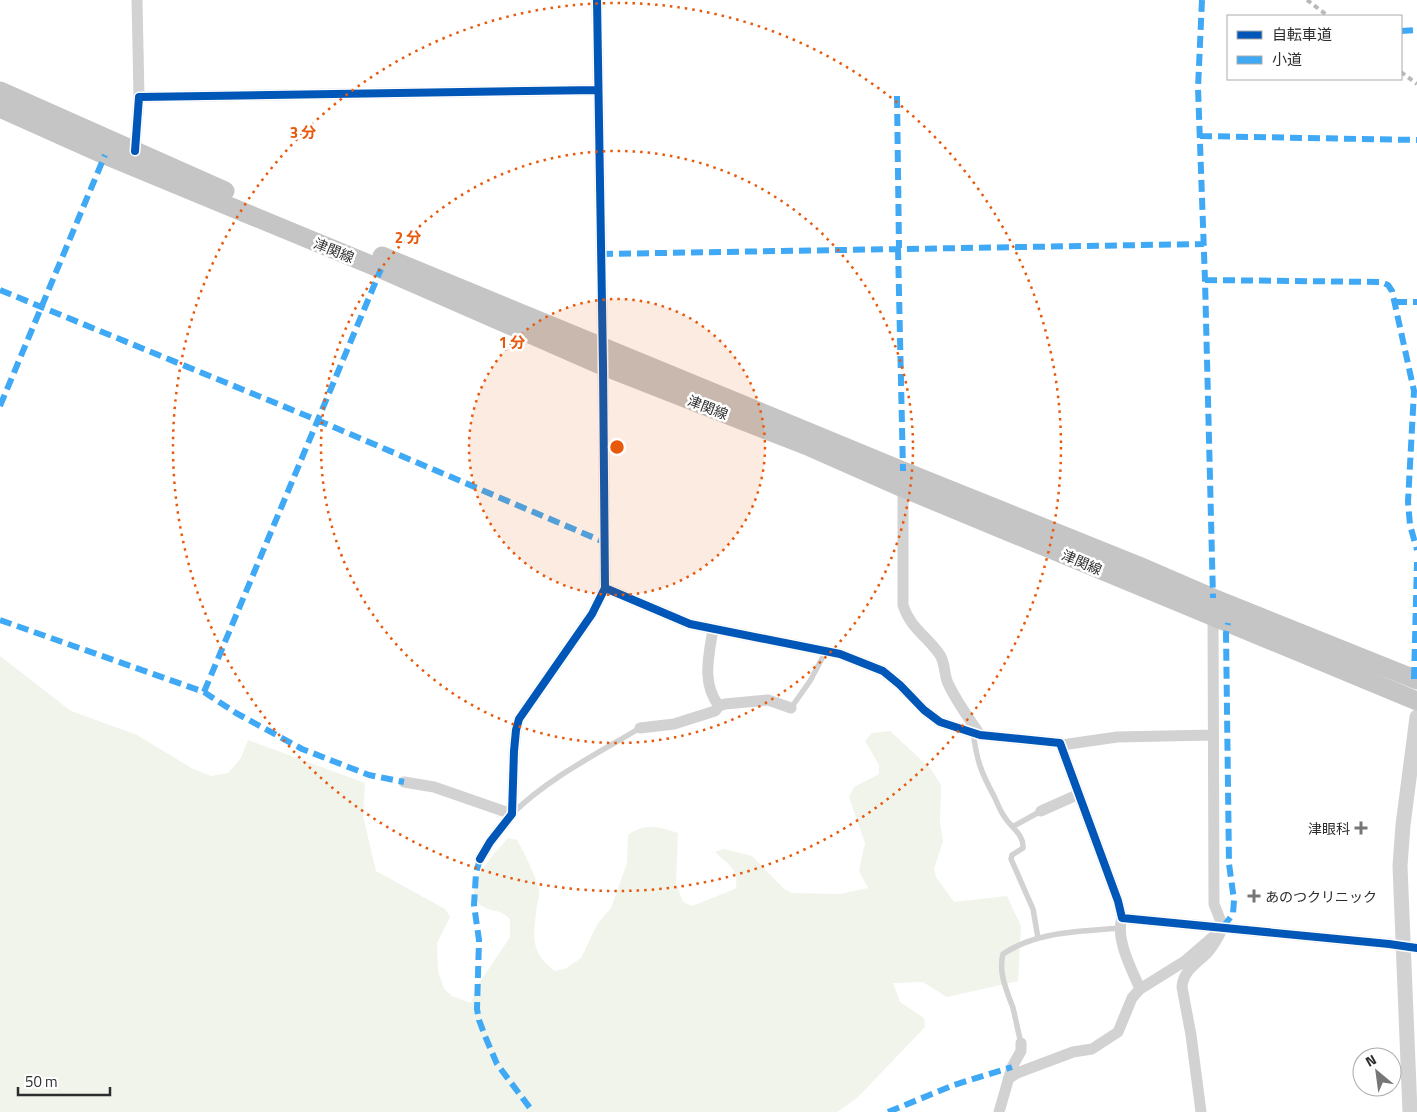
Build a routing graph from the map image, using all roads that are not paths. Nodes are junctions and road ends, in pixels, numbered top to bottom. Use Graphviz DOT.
graph roads {
  1 [pos="137,0"];
  2 [pos="597,0"];
  3 [pos="598,90"];
  4 [pos="0,91"];
  5 [pos="139,97"];
  6 [pos="0,108"];
  7 [pos="135,151"];
  8 [pos="603,347"];
  9 [pos="603,366"];
  10 [pos="903,479"];
  11 [pos="605,588"];
  12 [pos="1213,608"];
  13 [pos="713,629"];
  14 [pos="826,651"];
  15 [pos="1416,684"];
  16 [pos="1417,701"];
  17 [pos="719,706"];
  18 [pos="791,708"];
  19 [pos="1417,717"];
  20 [pos="640,728"];
  21 [pos="977,734"];
  22 [pos="1213,735"];
  23 [pos="1062,745"];
  24 [pos="404,782"];
  25 [pos="1079,794"];
  26 [pos="1041,811"];
  27 [pos="512,814"];
  28 [pos="1014,826"];
  29 [pos="480,859"];
  30 [pos="1121,923"];
  31 [pos="1223,927"];
  32 [pos="1038,938"];
  33 [pos="1402,946"];
  34 [pos="1417,948"];
  35 [pos="1140,990"];
  36 [pos="1020,1043"];
  37 [pos="1411,1043"];
  38 [pos="1008,1080"];
  39 [pos="999,1112"];
  40 [pos="1201,1112"];
  41 [pos="1410,1112"];
  1 -- 5 [label="street"];
  2 -- 3 [label="street"];
  3 -- 5 [label="street"];
  3 -- 8 [label="street"];
  4 -- 7 [label="main road, 津関線"];
  5 -- 7 [label="street"];
  6 -- 9 [label="main road, 津関線"];
  7 -- 8 [label="main road, 津関線"];
  8 -- 9 [label="street"];
  8 -- 10 [label="main road, 津関線"];
  9 -- 10 [label="main road, 津関線"];
  9 -- 11 [label="street"];
  10 -- 12 [label="main road, 津関線"];
  10 -- 21 [label="street"];
  11 -- 13 [label="street"];
  11 -- 27 [label="street"];
  12 -- 15 [label="main road, 津関線"];
  12 -- 16 [label="main road, 津関線"];
  12 -- 22 [label="street"];
  13 -- 14 [label="street"];
  13 -- 17 [label="street"];
  14 -- 18 [label="lane"];
  14 -- 21 [label="street"];
  17 -- 18 [label="street"];
  17 -- 20 [label="street"];
  19 -- 33 [label="street"];
  20 -- 27 [label="lane"];
  21 -- 23 [label="street"];
  21 -- 28 [label="lane"];
  22 -- 23 [label="street"];
  22 -- 31 [label="street"];
  23 -- 25 [label="street"];
  24 -- 27 [label="street"];
  25 -- 26 [label="street"];
  25 -- 30 [label="street"];
  26 -- 28 [label="lane"];
  27 -- 29 [label="street"];
  28 -- 32 [label="lane"];
  30 -- 31 [label="street"];
  30 -- 32 [label="lane"];
  30 -- 35 [label="street"];
  31 -- 33 [label="street"];
  31 -- 35 [label="street"];
  31 -- 40 [label="street"];
  32 -- 36 [label="lane"];
  33 -- 34 [label="street"];
  33 -- 37 [label="street"];
  35 -- 38 [label="street"];
  36 -- 38 [label="street"];
  37 -- 41 [label="street"];
  38 -- 39 [label="street"];
}
